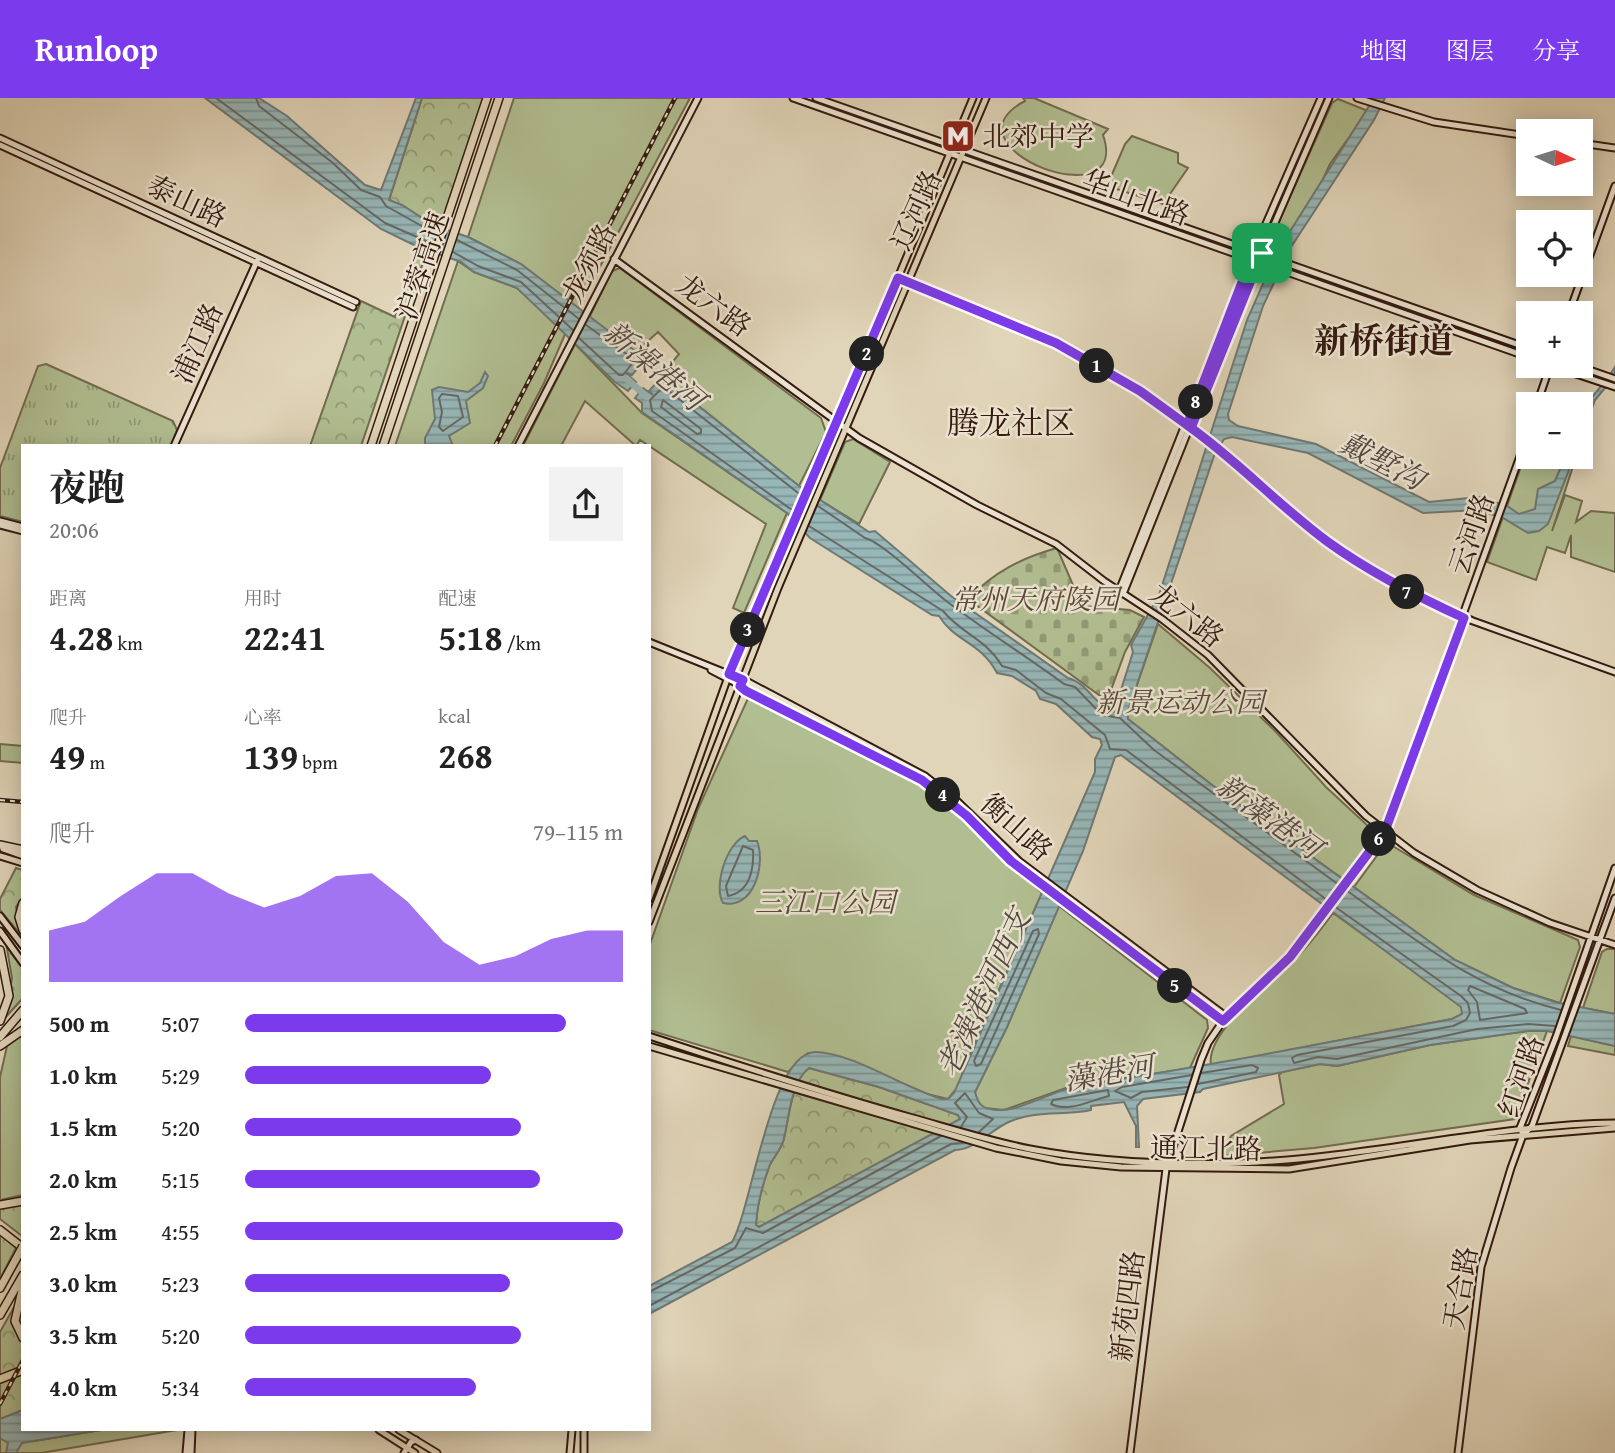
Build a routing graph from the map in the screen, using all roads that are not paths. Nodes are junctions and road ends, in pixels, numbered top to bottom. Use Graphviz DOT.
graph roads {
  1 [pos="487,98"];
  2 [pos="499,98"];
  3 [pos="698,98"];
  4 [pos="793,98"];
  5 [pos="816,98"];
  6 [pos="974,98"];
  7 [pos="986,98"];
  8 [pos="1321,98"];
  9 [pos="1329,98"];
  10 [pos="1357,98"];
  11 [pos="1516,134"];
  12 [pos="0,138"];
  13 [pos="0,145"];
  14 [pos="1593,145"];
  15 [pos="1615,148"];
  16 [pos="951,149"];
  17 [pos="963,153"];
  18 [pos="1615,186"];
  19 [pos="1254,251"];
  20 [pos="1262,253"];
  21 [pos="614,259"];
  22 [pos="258,260"];
  23 [pos="1254,262"];
  24 [pos="898,278"];
  25 [pos="907,282"];
  26 [pos="1573,301"];
  27 [pos="354,304"];
  28 [pos="1516,344"];
  29 [pos="1516,354"];
  30 [pos="1593,371"];
  31 [pos="1588,378"];
  32 [pos="1615,379"];
  33 [pos="1615,387"];
  34 [pos="838,423"];
  35 [pos="1189,426"];
  36 [pos="845,428"];
  37 [pos="175,444"];
  38 [pos="372,444"];
  39 [pos="384,444"];
  40 [pos="519,444"];
  41 [pos="1516,467"];
  42 [pos="0,523"];
  43 [pos="21,528"];
  44 [pos="1121,593"];
  45 [pos="1464,618"];
  46 [pos="651,645"];
  47 [pos="1615,672"];
  48 [pos="728,676"];
  49 [pos="742,683"];
  50 [pos="1385,831"];
  51 [pos="0,846"];
  52 [pos="21,850"];
  53 [pos="21,855"];
  54 [pos="0,856"];
  55 [pos="21,862"];
  56 [pos="1615,868"];
  57 [pos="651,893"];
  58 [pos="1615,898"];
  59 [pos="0,916"];
  60 [pos="651,917"];
  61 [pos="0,931"];
  62 [pos="1590,937"];
  63 [pos="1600,940"];
  64 [pos="21,943"];
  65 [pos="1615,945"];
  66 [pos="0,950"];
  67 [pos="21,960"];
  68 [pos="21,1005"];
  69 [pos="21,1012"];
  70 [pos="1225,1019"];
  71 [pos="0,1021"];
  72 [pos="0,1030"];
  73 [pos="21,1031"];
  74 [pos="0,1037"];
  75 [pos="651,1038"];
  76 [pos="0,1046"];
  77 [pos="651,1047"];
  78 [pos="779,1082"];
  79 [pos="804,1089"];
  80 [pos="1615,1125"];
  81 [pos="1532,1126"];
  82 [pos="1520,1128"];
  83 [pos="1523,1135"];
  84 [pos="1167,1166"];
  85 [pos="21,1200"];
  86 [pos="0,1205"];
  87 [pos="0,1228"];
  88 [pos="21,1244"];
  89 [pos="21,1250"];
  90 [pos="21,1278"];
  91 [pos="0,1288"];
  92 [pos="21,1295"];
  93 [pos="0,1315"];
  94 [pos="21,1334"];
  95 [pos="21,1371"];
  96 [pos="0,1379"];
  97 [pos="190,1431"];
  98 [pos="380,1431"];
  99 [pos="401,1431"];
  100 [pos="572,1431"];
  101 [pos="584,1431"];
  102 [pos="416,1440"];
  103 [pos="405,1451"];
  104 [pos="188,1453"];
  105 [pos="414,1453"];
  106 [pos="438,1453"];
  107 [pos="570,1453"];
  108 [pos="584,1453"];
  109 [pos="1130,1453"];
  110 [pos="1458,1453"];
  1 -- 38 [label="highway, 沪蓉高速"];
  2 -- 39 [label="highway, 沪蓉高速"];
  3 -- 21 [label="street, 龙须路"];
  4 -- 16 [label="street, 华山北路"];
  5 -- 16 [label="street, 华山北路"];
  6 -- 16 [label="main road, 辽河路"];
  7 -- 17 [label="main road, 辽河路"];
  8 -- 19 [label="street"];
  9 -- 20 [label="street"];
  10 -- 11 [label="street"];
  12 -- 22 [label="street, 泰山路"];
  13 -- 22 [label="street, 泰山路"];
  14 -- 15 [label="street"];
  16 -- 17 [label="street, 华山北路"];
  16 -- 24 [label="main road, 辽河路"];
  17 -- 19 [label="street, 华山北路"];
  17 -- 23 [label="street, 华山北路"];
  17 -- 25 [label="main road, 辽河路"];
  18 -- 26 [label="street"];
  19 -- 20 [label="street, 华山北路"];
  19 -- 23 [label="street"];
  20 -- 23 [label="street"];
  20 -- 28 [label="street, 华山北路"];
  21 -- 34 [label="street, 龙六路"];
  21 -- 40 [label="street, 龙须路"];
  22 -- 27 [label="street, 泰山路"];
  22 -- 37 [label="street, 浦江路"];
  23 -- 29 [label="street, 华山北路"];
  23 -- 35 [label="street"];
  24 -- 25 [label="street"];
  24 -- 34 [label="main road, 辽河路"];
  25 -- 35 [label="street"];
  25 -- 36 [label="main road, 辽河路"];
  30 -- 32 [label="street"];
  31 -- 33 [label="street"];
  34 -- 36 [label="street, 龙六路"];
  34 -- 48 [label="main road, 辽河路"];
  35 -- 44 [label="street"];
  35 -- 45 [label="street"];
  36 -- 44 [label="street, 龙六路"];
  36 -- 49 [label="main road, 辽河路"];
  41 -- 45 [label="street, 云河路"];
  42 -- 43 [label="street"];
  44 -- 50 [label="street, 龙六路"];
  45 -- 47 [label="street"];
  45 -- 50 [label="street, 云河路"];
  46 -- 48 [label="street, 衡山路"];
  48 -- 49 [label="street, 衡山路"];
  48 -- 57 [label="main road, 辽河路"];
  49 -- 60 [label="main road, 辽河路"];
  49 -- 70 [label="street, 衡山路"];
  50 -- 62 [label="street, 龙六路"];
  50 -- 70 [label="street, 云河路"];
  51 -- 52 [label="highway"];
  51 -- 53 [label="main road"];
  54 -- 55 [label="main road"];
  56 -- 62 [label="street, 红河路"];
  58 -- 63 [label="street, 红河路"];
  59 -- 64 [label="main road"];
  61 -- 67 [label="main road"];
  62 -- 63 [label="street, 龙六路"];
  62 -- 82 [label="street, 红河路"];
  63 -- 65 [label="street, 龙六路"];
  63 -- 81 [label="street, 红河路"];
  66 -- 71 [label="highway"];
  68 -- 72 [label="highway"];
  69 -- 74 [label="highway"];
  70 -- 84 [label="street"];
  73 -- 76 [label="highway"];
  75 -- 78 [label="main road"];
  77 -- 78 [label="main road"];
  78 -- 79 [label="main road"];
  79 -- 84 [label="main road, 通江北路"];
  79 -- 84 [label="main road, 通江北路"];
  80 -- 81 [label="main road, 通江北路"];
  80 -- 83 [label="main road, 通江北路"];
  81 -- 82 [label="main road, 通江北路"];
  81 -- 83 [label="street, 红河路"];
  82 -- 83 [label="street, 红河路"];
  82 -- 84 [label="main road, 通江北路"];
  83 -- 84 [label="main road, 通江北路"];
  83 -- 110 [label="street, 天合路"];
  84 -- 109 [label="street, 新苑四路"];
  85 -- 86 [label="highway"];
  87 -- 88 [label="highway"];
  89 -- 91 [label="highway, bridge"];
  90 -- 93 [label="highway"];
  92 -- 94 [label="highway"];
  95 -- 96 [label="highway"];
  97 -- 104 [label="street"];
  98 -- 103 [label="main road"];
  99 -- 102 [label="main road"];
  100 -- 107 [label="main road"];
  101 -- 108 [label="main road"];
  102 -- 103 [label="street"];
  102 -- 105 [label="street"];
  102 -- 106 [label="main road"];
  103 -- 105 [label="main road"];
}
